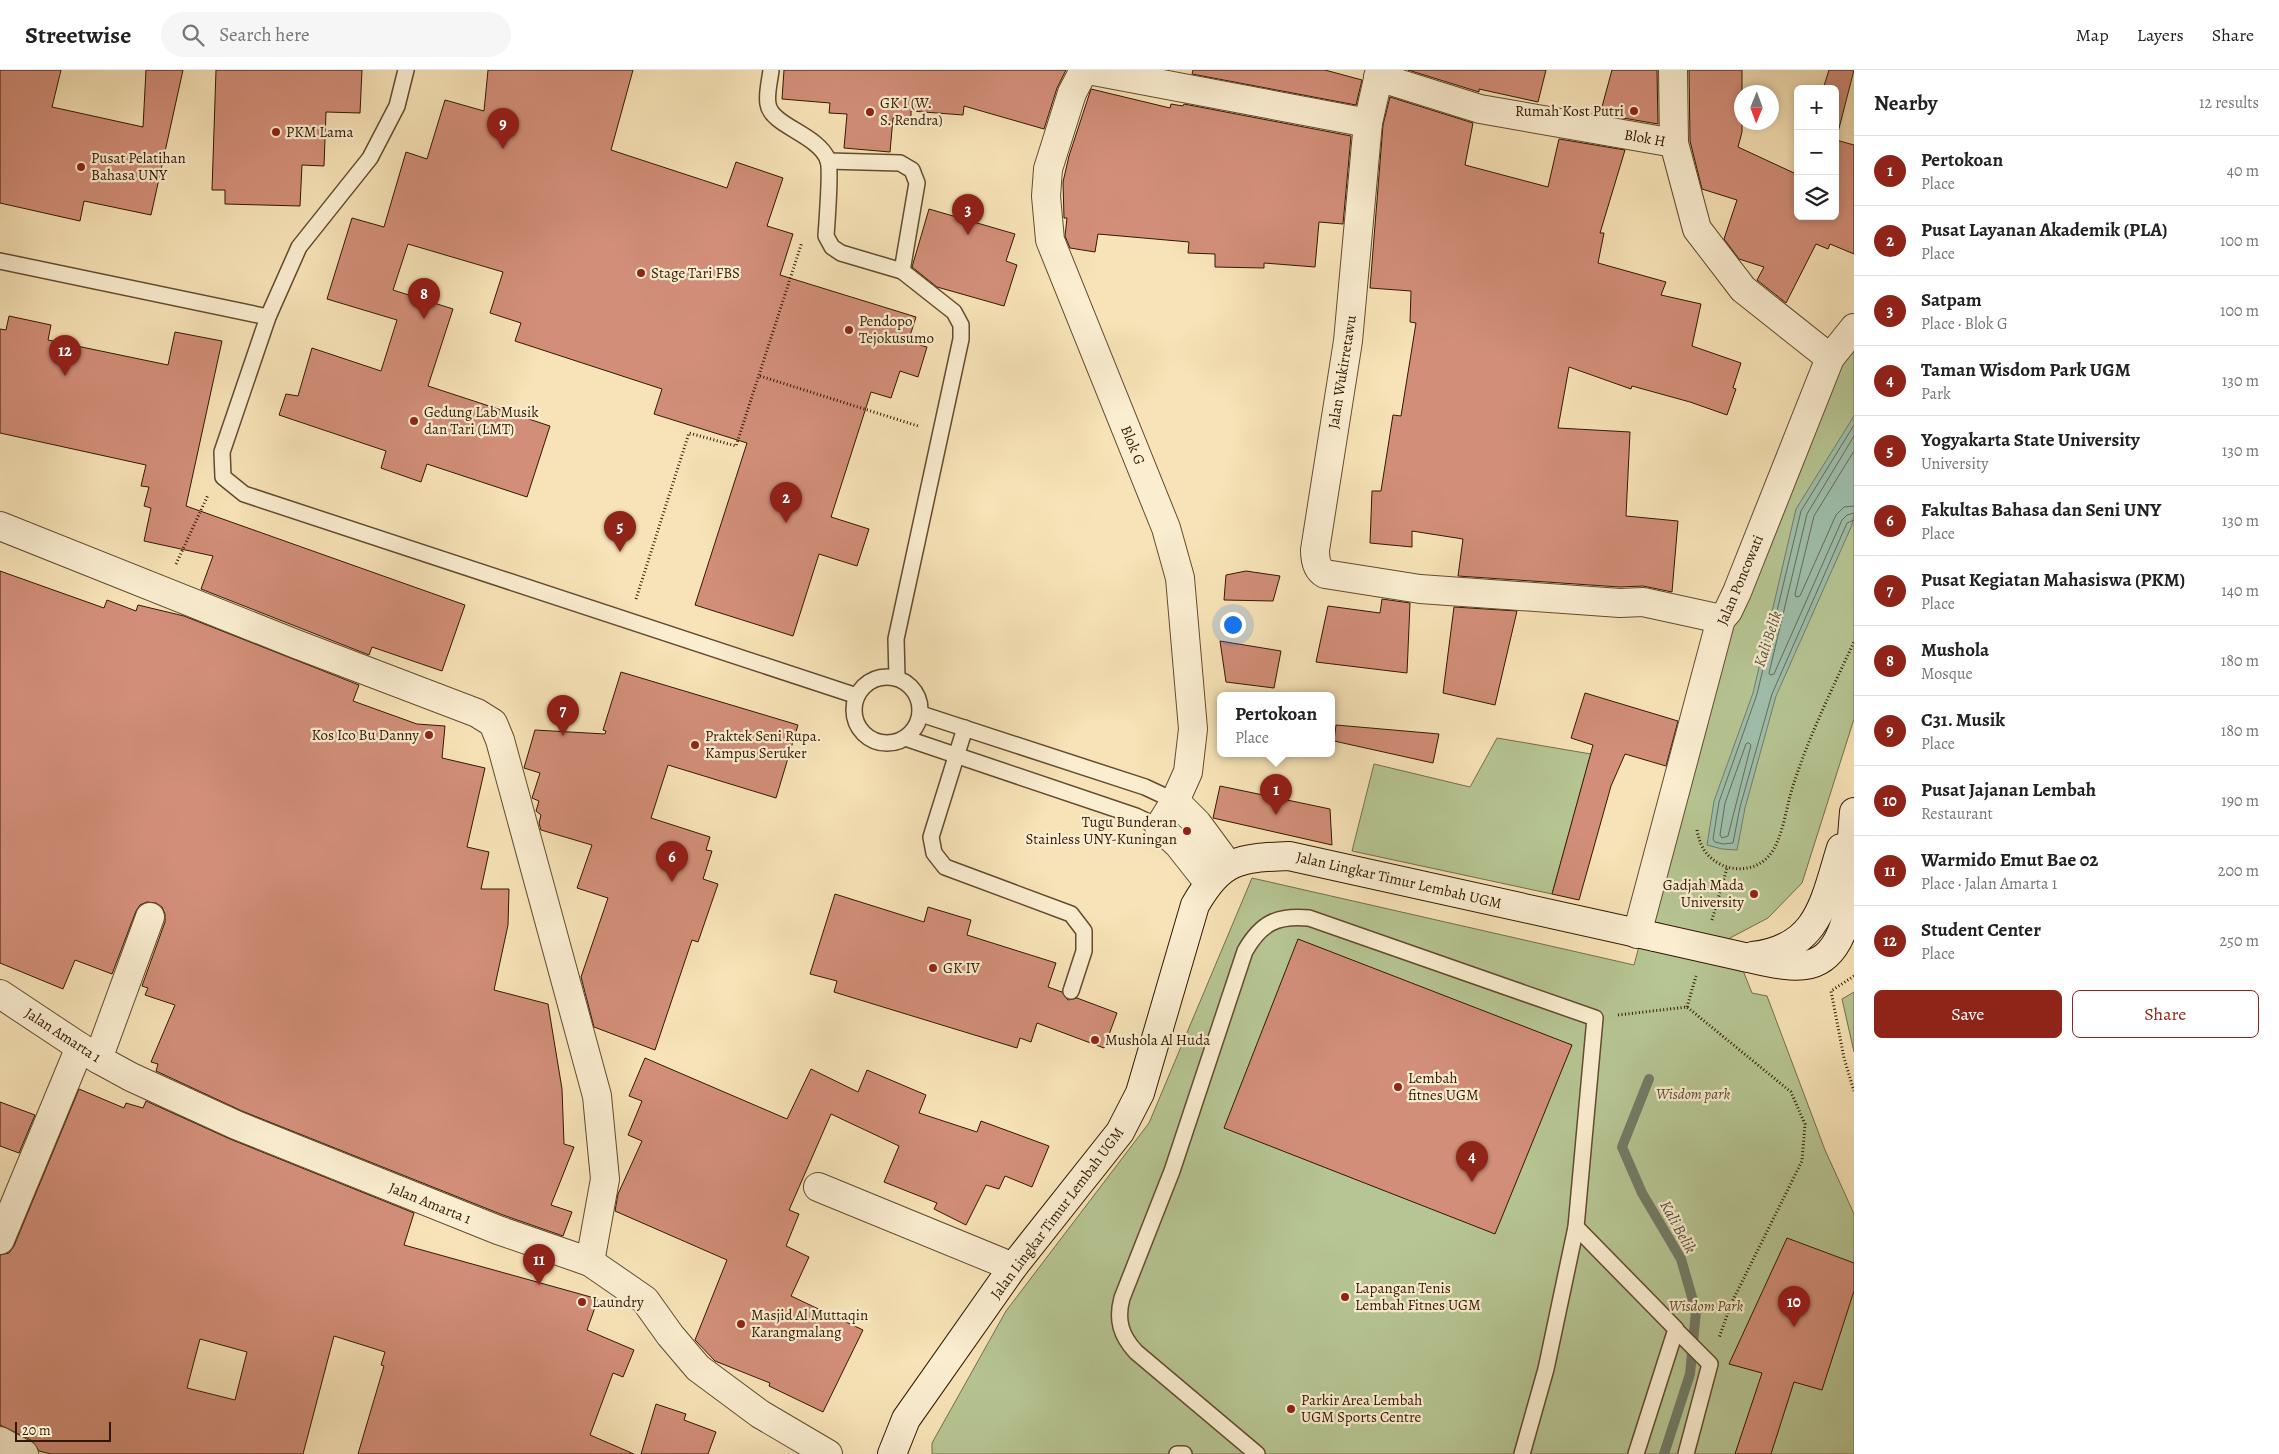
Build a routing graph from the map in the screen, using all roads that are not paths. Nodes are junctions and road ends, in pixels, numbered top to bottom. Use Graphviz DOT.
graph roads {
  1 [pos="406,70"];
  2 [pos="770,70"];
  3 [pos="1086,70"];
  4 [pos="1673,70"];
  5 [pos="1379,74"];
  6 [pos="1368,123"];
  7 [pos="1674,143"];
  8 [pos="828,161"];
  9 [pos="0,261"];
  10 [pos="902,271"];
  11 [pos="268,317"];
  12 [pos="1854,328"];
  13 [pos="1830,358"];
  14 [pos="0,526"];
  15 [pos="1722,619"];
  16 [pos="897,678"];
  17 [pos="857,696"];
  18 [pos="921,714"];
  19 [pos="965,728"];
  20 [pos="905,738"];
  21 [pos="956,755"];
  22 [pos="1175,801"];
  23 [pos="1854,811"];
  24 [pos="1159,827"];
  25 [pos="1218,874"];
  26 [pos="150,917"];
  27 [pos="1646,935"];
  28 [pos="1071,991"];
  29 [pos="0,994"];
  30 [pos="89,1053"];
  31 [pos="818,1187"];
  32 [pos="1576,1227"];
  33 [pos="0,1240"];
  34 [pos="590,1262"];
  35 [pos="1014,1267"];
  36 [pos="1679,1333"];
  37 [pos="0,1441"];
  38 [pos="24,1454"];
  39 [pos="828,1454"];
  40 [pos="892,1454"];
  41 [pos="1177,1454"];
  42 [pos="1184,1454"];
  43 [pos="1257,1454"];
  44 [pos="1522,1454"];
  45 [pos="1636,1454"];
  46 [pos="1686,1454"];
  1 -- 11 [label="lane"];
  2 -- 8 [label="lane"];
  3 -- 6 [label="street, Blok G"];
  3 -- 22 [label="street, Blok G"];
  4 -- 7 [label="street"];
  5 -- 6 [label="street, Jalan Wukirretawu"];
  5 -- 7 [label="street, Blok H"];
  6 -- 15 [label="street, Jalan Wukirretawu"];
  7 -- 13 [label="street, Blok H"];
  8 -- 10 [label="lane"];
  8 -- 10 [label="lane"];
  9 -- 11 [label="lane"];
  10 -- 16 [label="lane"];
  11 -- 17 [label="lane"];
  12 -- 13 [label="street, Jalan Poncowati"];
  13 -- 15 [label="street, Jalan Poncowati"];
  14 -- 34 [label="street"];
  15 -- 27 [label="street, Jalan Poncowati"];
  16 -- 17 [label="lane"];
  16 -- 18 [label="lane"];
  17 -- 20 [label="lane"];
  18 -- 19 [label="lane"];
  18 -- 20 [label="lane"];
  19 -- 21 [label="lane"];
  19 -- 22 [label="lane"];
  20 -- 21 [label="lane"];
  21 -- 24 [label="lane"];
  21 -- 28 [label="lane"];
  22 -- 24 [label="street, Blok G"];
  22 -- 25 [label="street"];
  23 -- 27 [label="street, Jalan Lingkar Timur Lembah UGM, bridge"];
  24 -- 25 [label="street"];
  25 -- 27 [label="street, Jalan Lingkar Timur Lembah UGM"];
  25 -- 35 [label="street, Jalan Lingkar Timur Lembah UGM"];
  26 -- 30 [label="street"];
  29 -- 30 [label="street, Jalan Amarta 1"];
  30 -- 33 [label="street"];
  30 -- 34 [label="street, Jalan Amarta 1"];
  31 -- 35 [label="street"];
  32 -- 43 [label="lane"];
  32 -- 44 [label="lane"];
  32 -- 45 [label="lane"];
  34 -- 39 [label="street, Jalan Amarta 1"];
  35 -- 40 [label="street, Jalan Lingkar Timur Lembah UGM"];
  36 -- 46 [label="lane"];
  37 -- 38 [label="street"];
  41 -- 42 [label="lane"];
}
